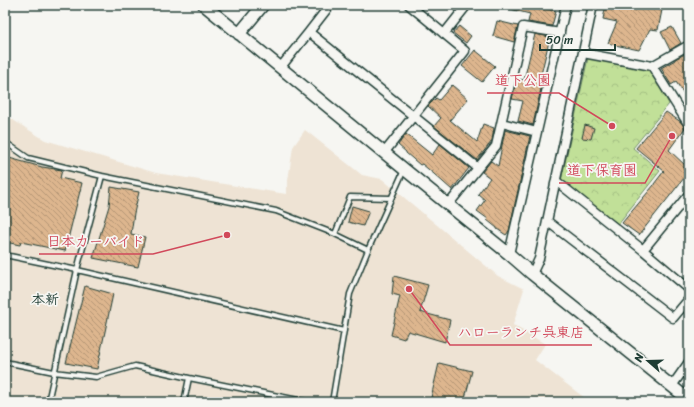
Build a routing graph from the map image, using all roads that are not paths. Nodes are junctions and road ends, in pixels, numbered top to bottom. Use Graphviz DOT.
graph roads {
  1 [pos="204,5"];
  2 [pos="263,5"];
  3 [pos="330,5"];
  4 [pos="409,5"];
  5 [pos="467,5"];
  6 [pos="566,5"];
  7 [pos="593,5"];
  8 [pos="309,32"];
  9 [pos="560,33"];
  10 [pos="239,34"];
  11 [pos="444,34"];
  12 [pos="689,45"];
  13 [pos="583,53"];
  14 [pos="652,66"];
  15 [pos="280,68"];
  16 [pos="414,116"];
  17 [pos="502,123"];
  18 [pos="689,125"];
  19 [pos="537,132"];
  20 [pos="5,142"];
  21 [pos="384,153"];
  22 [pos="478,168"];
  23 [pos="404,169"];
  24 [pos="102,176"];
  25 [pos="556,181"];
  26 [pos="689,194"];
  27 [pos="391,198"];
  28 [pos="448,205"];
  29 [pos="548,221"];
  30 [pos="335,234"];
  31 [pos="368,250"];
  32 [pos="643,250"];
  33 [pos="510,254"];
  34 [pos="5,255"];
  35 [pos="77,270"];
  36 [pos="532,274"];
  37 [pos="689,289"];
  38 [pos="689,299"];
  39 [pos="344,330"];
  40 [pos="5,362"];
  41 [pos="689,362"];
  42 [pos="54,372"];
  43 [pos="189,378"];
  44 [pos="672,386"];
  45 [pos="689,400"];
  46 [pos="48,402"];
  47 [pos="184,402"];
  48 [pos="308,402"];
  49 [pos="332,402"];
  1 -- 10 [label="street"];
  2 -- 10 [label="street"];
  3 -- 8 [label="street"];
  4 -- 11 [label="street"];
  5 -- 11 [label="street"];
  6 -- 9 [label="street"];
  7 -- 13 [label="street"];
  8 -- 15 [label="street"];
  8 -- 16 [label="street"];
  9 -- 17 [label="street"];
  9 -- 19 [label="street"];
  10 -- 15 [label="street"];
  11 -- 16 [label="street"];
  12 -- 14 [label="street"];
  13 -- 14 [label="street"];
  13 -- 25 [label="street"];
  14 -- 18 [label="street"];
  15 -- 21 [label="street"];
  16 -- 21 [label="street"];
  16 -- 22 [label="street"];
  17 -- 19 [label="street"];
  17 -- 22 [label="street"];
  19 -- 33 [label="street"];
  20 -- 24 [label="lane"];
  21 -- 23 [label="street"];
  22 -- 28 [label="street"];
  23 -- 27 [label="lane"];
  23 -- 28 [label="street"];
  24 -- 30 [label="lane"];
  24 -- 35 [label="lane"];
  25 -- 29 [label="street"];
  25 -- 32 [label="street"];
  26 -- 32 [label="street"];
  27 -- 30 [label="lane"];
  27 -- 31 [label="lane"];
  28 -- 33 [label="street"];
  29 -- 36 [label="street"];
  29 -- 38 [label="street"];
  30 -- 31 [label="lane"];
  31 -- 39 [label="lane"];
  32 -- 37 [label="street"];
  33 -- 36 [label="street"];
  34 -- 35 [label="lane"];
  35 -- 39 [label="lane"];
  35 -- 42 [label="lane"];
  36 -- 44 [label="street"];
  39 -- 49 [label="lane"];
  40 -- 42 [label="lane"];
  41 -- 44 [label="street"];
  42 -- 43 [label="lane"];
  42 -- 46 [label="lane"];
  43 -- 47 [label="lane"];
  43 -- 48 [label="lane"];
  44 -- 45 [label="street"];
}
